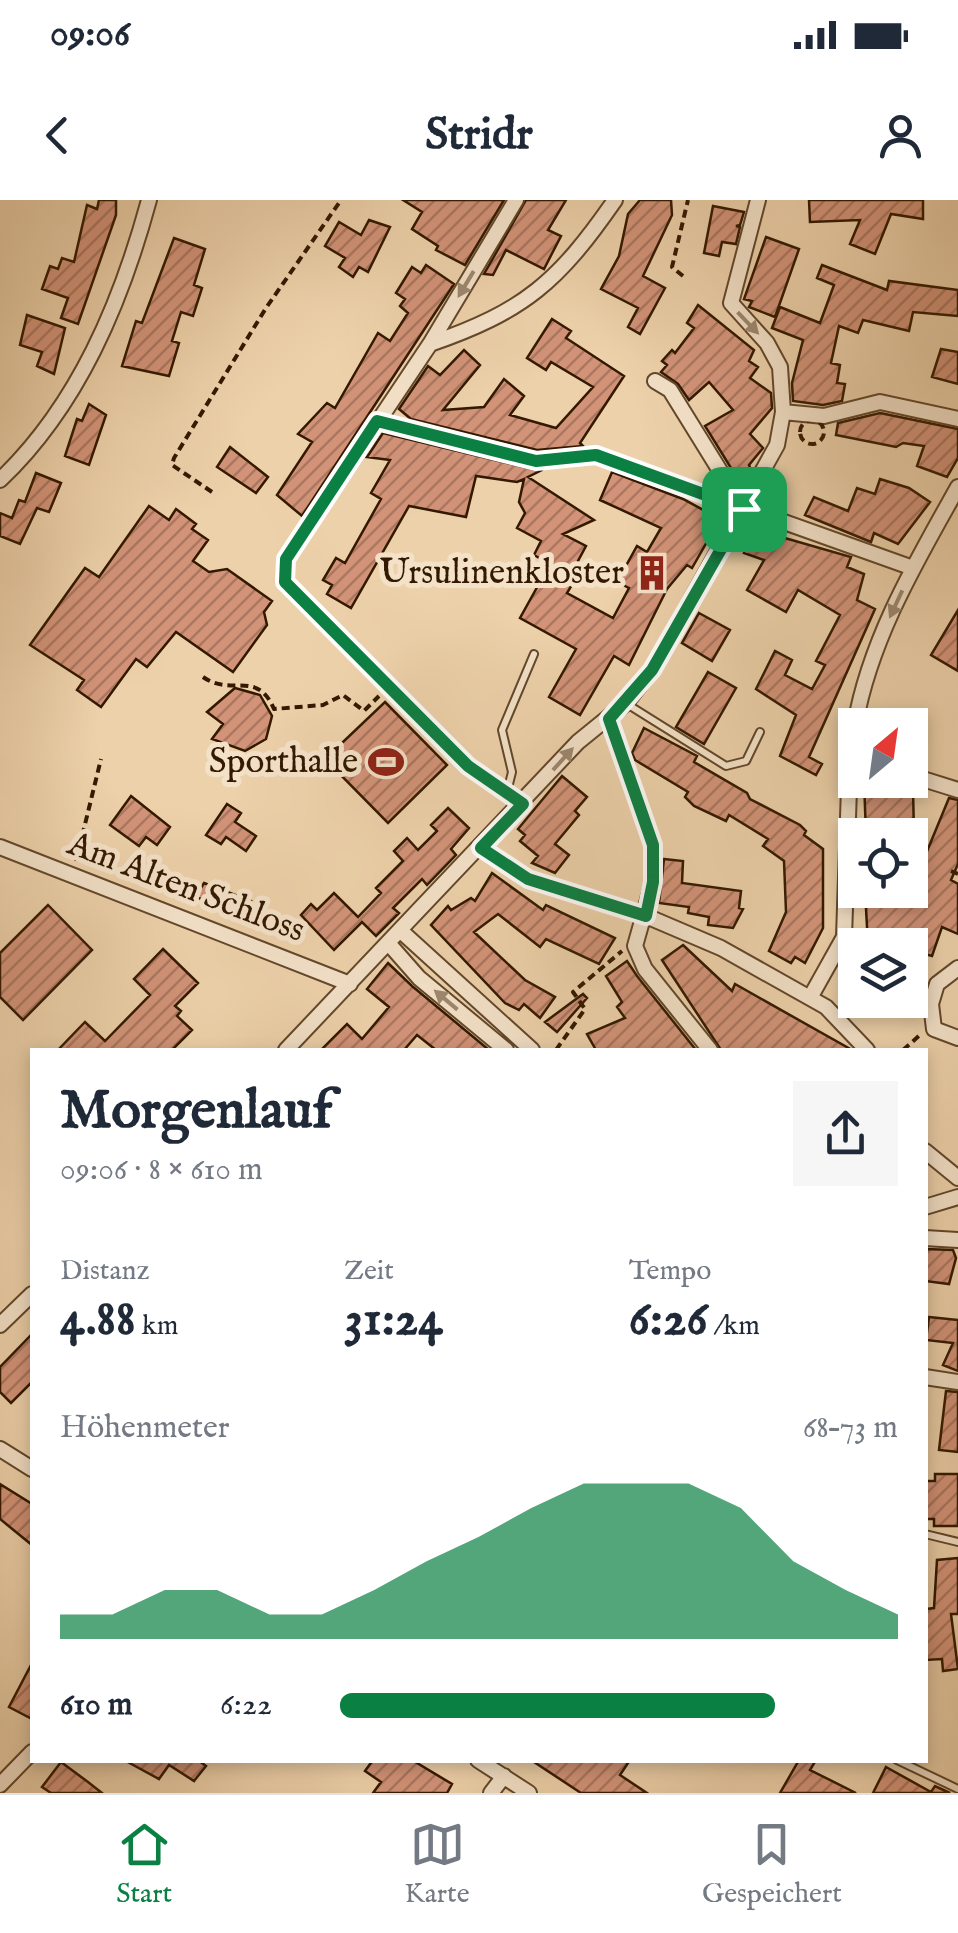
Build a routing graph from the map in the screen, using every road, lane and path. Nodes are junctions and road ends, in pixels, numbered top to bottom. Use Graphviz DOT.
graph roads {
  1 [pos="149,200"];
  2 [pos="340,200"];
  3 [pos="516,200"];
  4 [pos="615,200"];
  5 [pos="688,200"];
  6 [pos="758,200"];
  7 [pos="683,276"];
  8 [pos="430,344"];
  9 [pos="655,381"];
  10 [pos="783,412"];
  11 [pos="958,420"];
  12 [pos="377,421"];
  13 [pos="804,440"];
  14 [pos="0,480"];
  15 [pos="958,486"];
  16 [pos="212,492"];
  17 [pos="744,509"];
  18 [pos="913,568"];
  19 [pos="534,654"];
  20 [pos="203,677"];
  21 [pos="390,686"];
  22 [pos="626,703"];
  23 [pos="858,708"];
  24 [pos="609,719"];
  25 [pos="760,732"];
  26 [pos="101,759"];
  27 [pos="928,781"];
  28 [pos="958,790"];
  29 [pos="507,793"];
  30 [pos="850,798"];
  31 [pos="523,804"];
  32 [pos="0,848"];
  33 [pos="481,848"];
  34 [pos="52,868"];
  35 [pos="950,871"];
  36 [pos="958,874"];
  37 [pos="646,916"];
  38 [pos="402,932"];
  39 [pos="636,936"];
  40 [pos="390,945"];
  41 [pos="958,968"];
  42 [pos="350,984"];
  43 [pos="811,996"];
  44 [pos="958,1038"];
  45 [pos="912,1040"];
  46 [pos="288,1048"];
  47 [pos="504,1048"];
  48 [pos="530,1048"];
  49 [pos="557,1048"];
  50 [pos="708,1048"];
  51 [pos="866,1048"];
  52 [pos="905,1048"];
  53 [pos="928,1153"];
  54 [pos="958,1178"];
  55 [pos="958,1197"];
  56 [pos="928,1206"];
  57 [pos="928,1238"];
  58 [pos="958,1240"];
  59 [pos="30,1296"];
  60 [pos="0,1326"];
  61 [pos="928,1378"];
  62 [pos="958,1382"];
  63 [pos="0,1449"];
  64 [pos="30,1468"];
  65 [pos="928,1535"];
  66 [pos="958,1542"];
  67 [pos="30,1754"];
  68 [pos="483,1763"];
  69 [pos="904,1763"];
  70 [pos="504,1776"];
  71 [pos="0,1785"];
  72 [pos="958,1790"];
  73 [pos="492,1793"];
  74 [pos="529,1793"];
  1 -- 14 [label="street"];
  2 -- 16 [label="path"];
  3 -- 8 [label="street, one-way"];
  4 -- 8 [label="street"];
  5 -- 7 [label="path"];
  6 -- 10 [label="street, one-way"];
  8 -- 12 [label="street"];
  9 -- 17 [label="street"];
  10 -- 11 [label="street"];
  10 -- 17 [label="street"];
  12 -- 17 [label="street"];
  12 -- 21 [label="street"];
  13 -- 13 [label="path"];
  15 -- 18 [label="street"];
  17 -- 18 [label="street"];
  17 -- 22 [label="street"];
  18 -- 23 [label="street, one-way"];
  19 -- 29 [label="lane"];
  20 -- 21 [label="path"];
  21 -- 29 [label="street"];
  22 -- 24 [label="street"];
  22 -- 25 [label="lane"];
  31 -- 24 [label="street, one-way"];
  24 -- 37 [label="street"];
  26 -- 34 [label="path"];
  27 -- 28 [label="street"];
  29 -- 31 [label="street"];
  30 -- 43 [label="street"];
  31 -- 33 [label="street"];
  32 -- 34 [label="street, Am Alten Schloss"];
  33 -- 37 [label="street"];
  33 -- 38 [label="street"];
  34 -- 42 [label="street, Am Alten Schloss"];
  35 -- 36 [label="path"];
  37 -- 39 [label="street"];
  37 -- 43 [label="street"];
  38 -- 40 [label="street"];
  38 -- 48 [label="street"];
  39 -- 49 [label="path"];
  39 -- 50 [label="street"];
  40 -- 42 [label="street"];
  47 -- 40 [label="street, one-way"];
  41 -- 44 [label="street"];
  42 -- 46 [label="street"];
  43 -- 51 [label="street"];
  45 -- 52 [label="path"];
  53 -- 54 [label="street"];
  55 -- 56 [label="street"];
  57 -- 58 [label="street"];
  59 -- 60 [label="street"];
  61 -- 62 [label="street"];
  63 -- 64 [label="street"];
  65 -- 66 [label="lane"];
  67 -- 71 [label="street"];
  68 -- 70 [label="street"];
  69 -- 72 [label="lane"];
  70 -- 73 [label="street"];
  70 -- 74 [label="street"];
}
